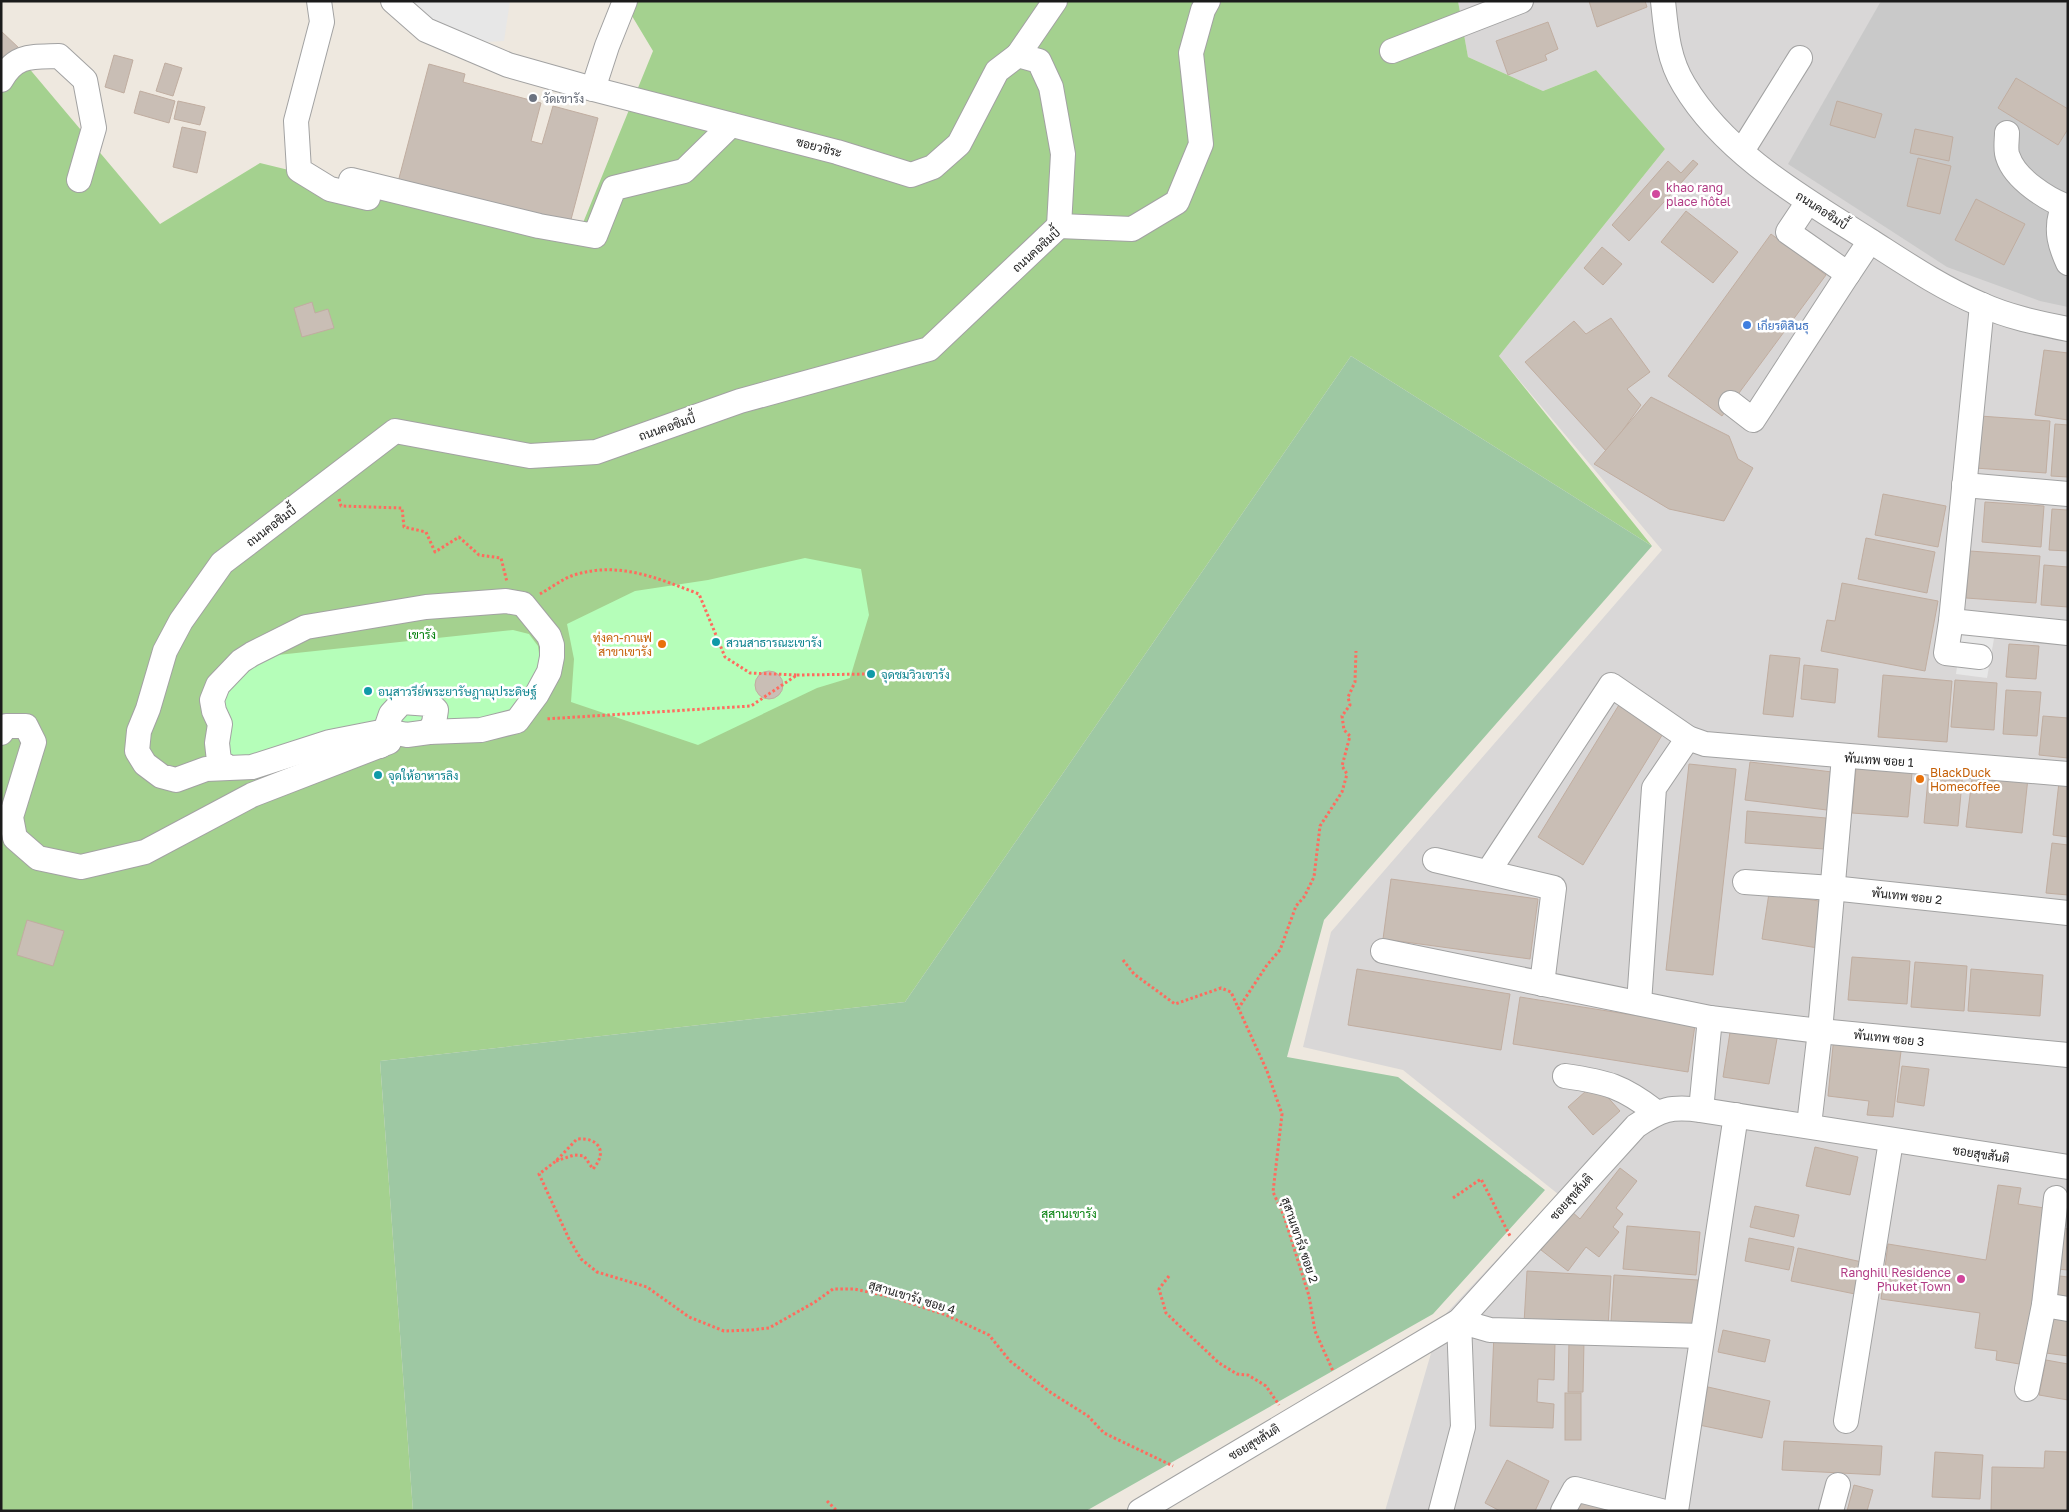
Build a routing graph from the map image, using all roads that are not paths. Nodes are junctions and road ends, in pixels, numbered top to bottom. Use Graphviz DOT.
graph roads {
  1 [pos="319,1"];
  2 [pos="393,1"];
  3 [pos="625,1"];
  4 [pos="1208,1"];
  5 [pos="1521,1"];
  6 [pos="1663,1"];
  7 [pos="1052,2"];
  8 [pos="1392,52"];
  9 [pos="1018,55"];
  10 [pos="1800,58"];
  11 [pos="1,80"];
  12 [pos="593,90"];
  13 [pos="731,125"];
  14 [pos="2007,133"];
  15 [pos="1742,151"];
  16 [pos="79,180"];
  17 [pos="351,180"];
  18 [pos="1808,202"];
  19 [pos="405,208"];
  20 [pos="2068,208"];
  21 [pos="1059,226"];
  22 [pos="1870,241"];
  23 [pos="2068,263"];
  24 [pos="1848,274"];
  25 [pos="1982,305"];
  26 [pos="2068,329"];
  27 [pos="1732,404"];
  28 [pos="1964,485"];
  29 [pos="2068,494"];
  30 [pos="1951,621"];
  31 [pos="2068,634"];
  32 [pos="1980,658"];
  33 [pos="1,733"];
  34 [pos="401,736"];
  35 [pos="1688,738"];
  36 [pos="217,743"];
  37 [pos="1844,757"];
  38 [pos="229,768"];
  39 [pos="206,769"];
  40 [pos="2068,774"];
  41 [pos="1435,860"];
  42 [pos="1488,872"];
  43 [pos="1745,882"];
  44 [pos="1832,888"];
  45 [pos="2068,913"];
  46 [pos="1383,951"];
  47 [pos="1542,984"];
  48 [pos="1639,1003"];
  49 [pos="1710,1018"];
  50 [pos="1820,1032"];
  51 [pos="2068,1055"];
  52 [pos="1565,1076"];
  53 [pos="1701,1110"];
  54 [pos="1656,1112"];
  55 [pos="1736,1114"];
  56 [pos="1809,1125"];
  57 [pos="1891,1140"];
  58 [pos="2068,1167"];
  59 [pos="2056,1198"];
  60 [pos="2044,1305"];
  61 [pos="2068,1309"];
  62 [pos="1459,1321"];
  63 [pos="1702,1336"];
  64 [pos="2027,1389"];
  65 [pos="1846,1421"];
  66 [pos="1838,1485"];
  67 [pos="1140,1511"];
  68 [pos="1441,1511"];
  69 [pos="1563,1511"];
  70 [pos="1661,1511"];
  71 [pos="1676,1511"];
  72 [pos="1830,1511"];
  1 -- 19 [label="street"];
  2 -- 12 [label="street, ซอยวชิระ"];
  3 -- 12 [label="street"];
  4 -- 21 [label="street, ถนนคอซิมบี้"];
  5 -- 8 [label="street"];
  6 -- 15 [label="street, ถนนคอซิมบี้"];
  7 -- 9 [label="street, ซอยวชิระ"];
  9 -- 13 [label="street, ซอยวชิระ"];
  9 -- 21 [label="street"];
  10 -- 15 [label="street"];
  11 -- 16 [label="street"];
  12 -- 13 [label="street, ซอยวชิระ"];
  13 -- 17 [label="street"];
  14 -- 20 [label="street"];
  15 -- 18 [label="street, ถนนคอซิมบี้"];
  18 -- 22 [label="street, ถนนคอซิมบี้"];
  18 -- 24 [label="street"];
  20 -- 23 [label="street"];
  21 -- 39 [label="street, ถนนคอซิมบี้"];
  22 -- 24 [label="street"];
  22 -- 25 [label="street, ถนนคอซิมบี้"];
  24 -- 27 [label="street"];
  25 -- 26 [label="street, ถนนคอซิมบี้"];
  25 -- 28 [label="street"];
  28 -- 29 [label="street"];
  28 -- 30 [label="street"];
  30 -- 31 [label="street"];
  30 -- 32 [label="street"];
  33 -- 34 [label="street"];
  34 -- 36 [label="street"];
  34 -- 38 [label="street"];
  35 -- 37 [label="street, พันเทพ ซอย 1"];
  35 -- 42 [label="street, พันเทพ ซอย 1"];
  35 -- 48 [label="street"];
  36 -- 38 [label="street"];
  36 -- 39 [label="street"];
  37 -- 40 [label="street, พันเทพ ซอย 1"];
  37 -- 44 [label="street"];
  38 -- 39 [label="street"];
  41 -- 42 [label="street"];
  42 -- 47 [label="street"];
  43 -- 44 [label="street, พันเทพ ซอย 2"];
  44 -- 45 [label="street, พันเทพ ซอย 2"];
  44 -- 50 [label="street"];
  46 -- 47 [label="street, พันเทพ ซอย 3"];
  47 -- 48 [label="street, พันเทพ ซอย 3"];
  48 -- 49 [label="street, พันเทพ ซอย 3"];
  49 -- 50 [label="street, พันเทพ ซอย 3"];
  49 -- 53 [label="street"];
  50 -- 51 [label="street, พันเทพ ซอย 3"];
  50 -- 56 [label="street"];
  52 -- 54 [label="street"];
  53 -- 54 [label="street, ซอยสุขสันติ"];
  53 -- 55 [label="street, ซอยสุขสันติ"];
  54 -- 62 [label="street, ซอยสุขสันติ"];
  55 -- 56 [label="street, ซอยสุขสันติ"];
  55 -- 63 [label="street"];
  56 -- 57 [label="street, ซอยสุขสันติ"];
  57 -- 58 [label="street, ซอยสุขสันติ"];
  57 -- 65 [label="street"];
  59 -- 60 [label="street"];
  60 -- 61 [label="street"];
  60 -- 64 [label="street"];
  62 -- 63 [label="street"];
  62 -- 67 [label="street, ซอยสุขสันติ"];
  62 -- 68 [label="street"];
  63 -- 71 [label="street"];
  66 -- 72 [label="street"];
  69 -- 70 [label="street"];
}
